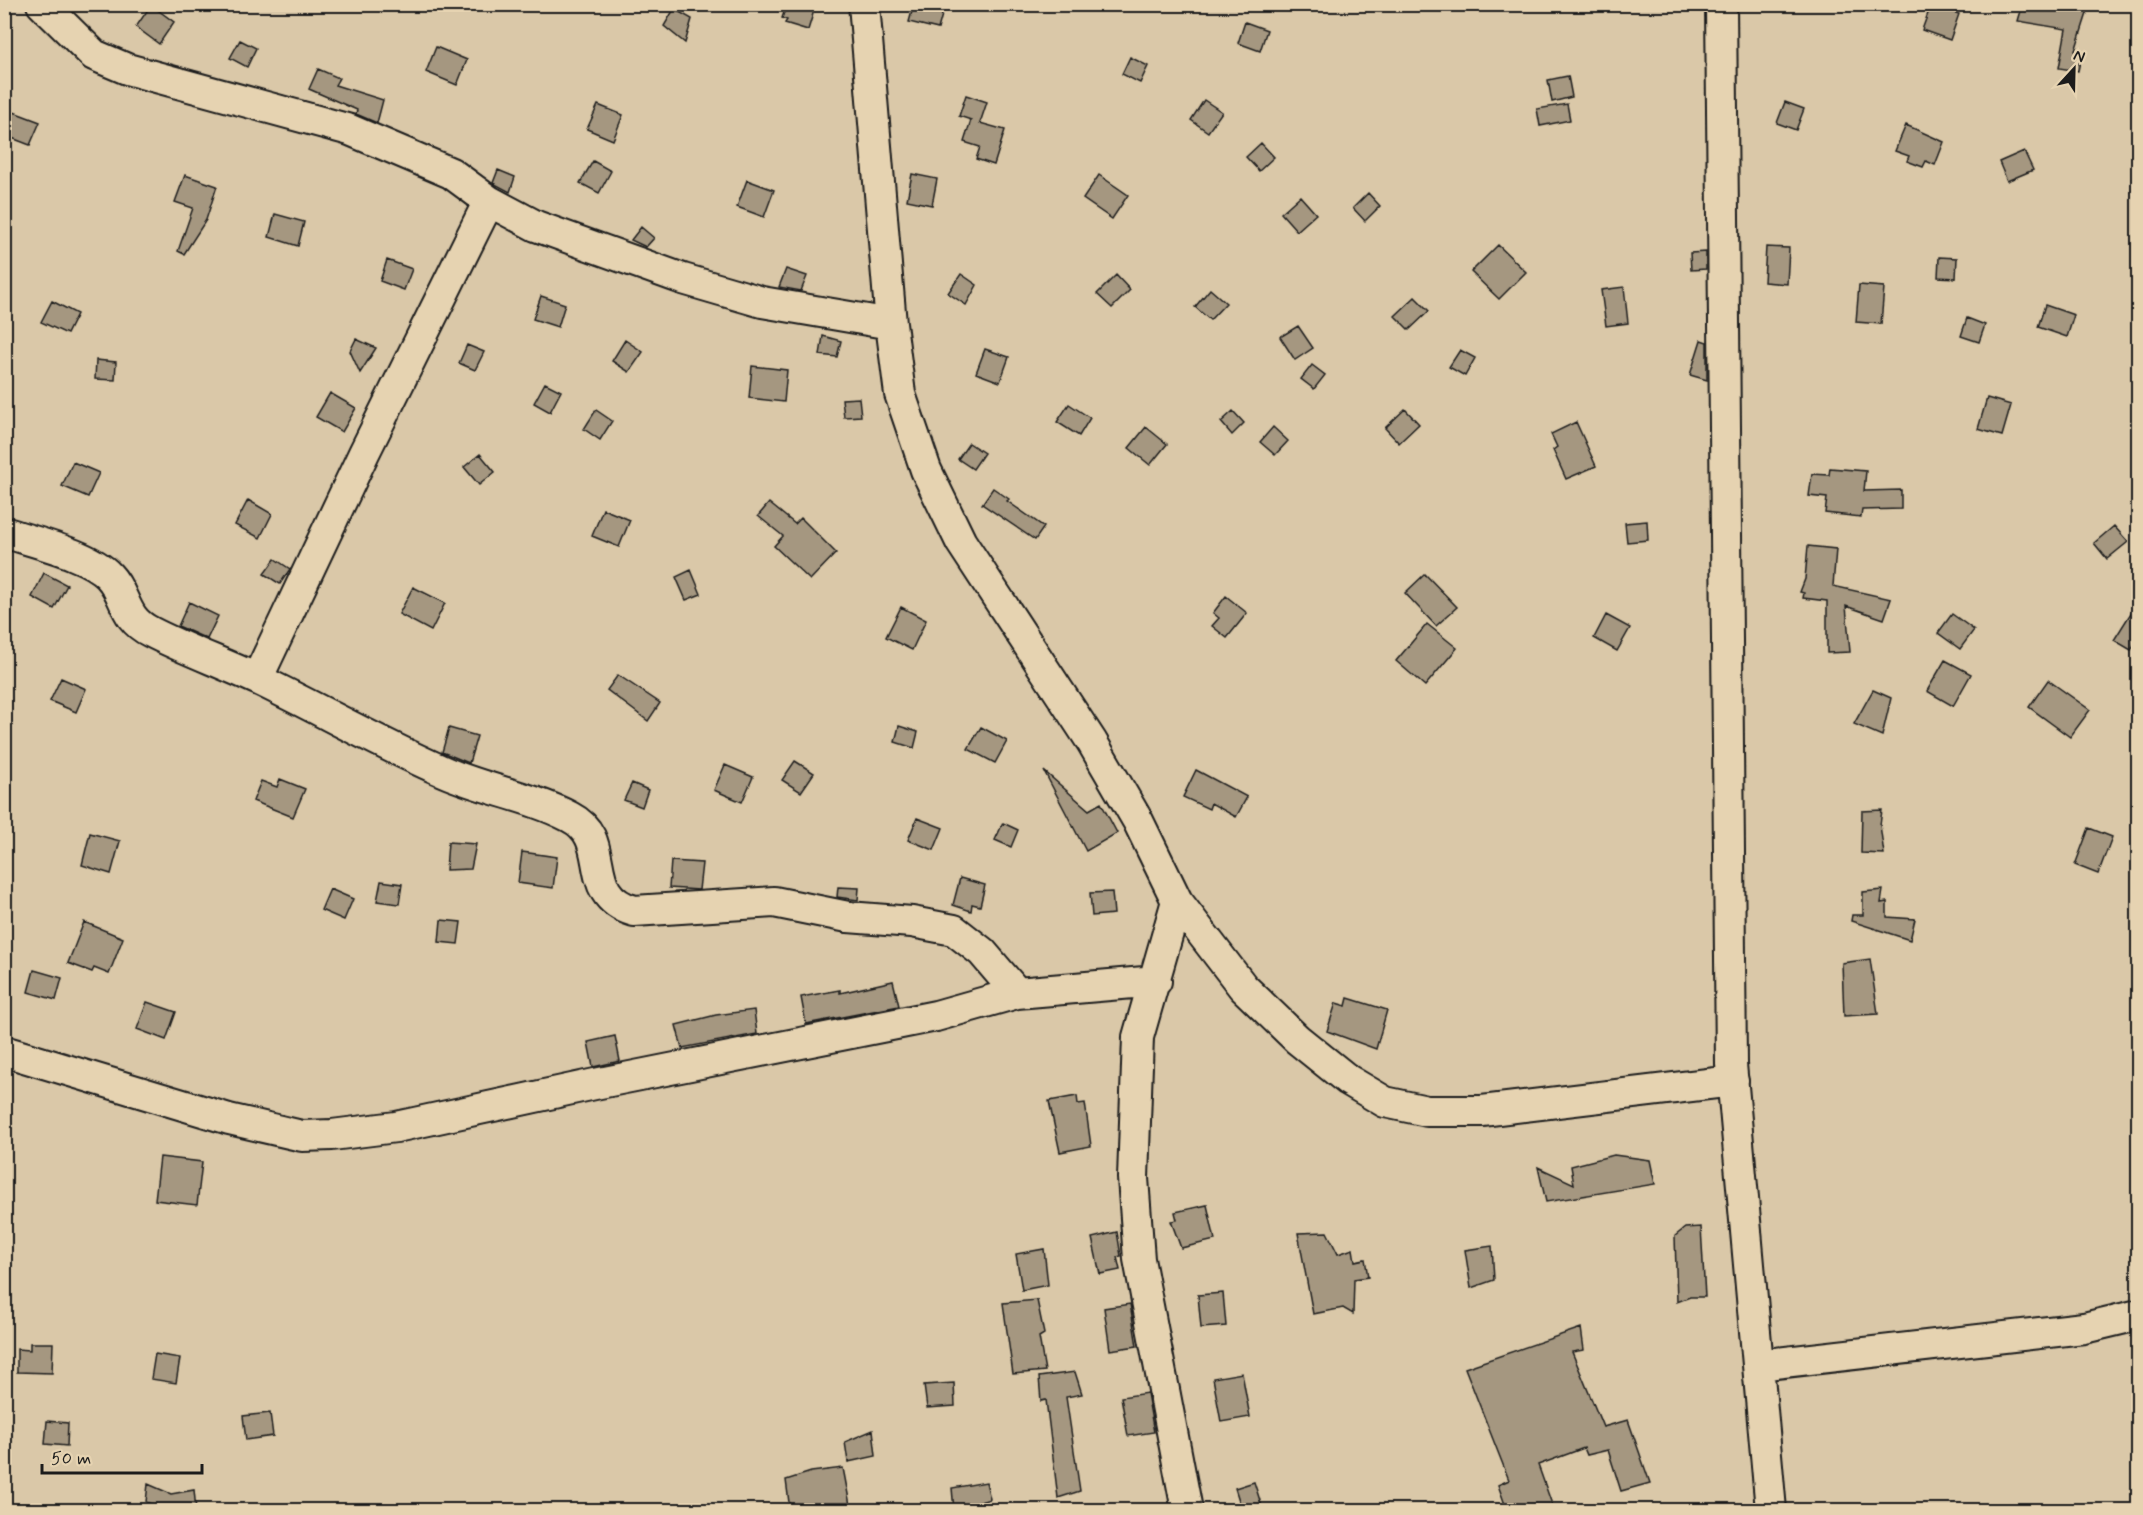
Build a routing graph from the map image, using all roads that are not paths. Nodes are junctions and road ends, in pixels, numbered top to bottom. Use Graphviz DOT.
graph roads {
  1 [pos="42,4"];
  2 [pos="864,4"];
  3 [pos="1721,4"];
  4 [pos="489,201"];
  5 [pos="891,324"];
  6 [pos="4,532"];
  7 [pos="257,679"];
  8 [pos="1177,901"];
  9 [pos="1156,981"];
  10 [pos="1017,993"];
  11 [pos="4,1051"];
  12 [pos="1733,1081"];
  13 [pos="2139,1315"];
  14 [pos="1758,1365"];
  15 [pos="1187,1510"];
  16 [pos="1771,1510"];
  1 -- 4 [label="street"];
  2 -- 5 [label="street"];
  3 -- 12 [label="street"];
  4 -- 5 [label="street"];
  4 -- 7 [label="street"];
  5 -- 8 [label="street"];
  6 -- 7 [label="street"];
  7 -- 10 [label="street"];
  8 -- 9 [label="street"];
  8 -- 12 [label="street"];
  9 -- 10 [label="street"];
  9 -- 15 [label="street"];
  10 -- 11 [label="street"];
  12 -- 14 [label="street"];
  13 -- 14 [label="street"];
  14 -- 16 [label="street"];
}
